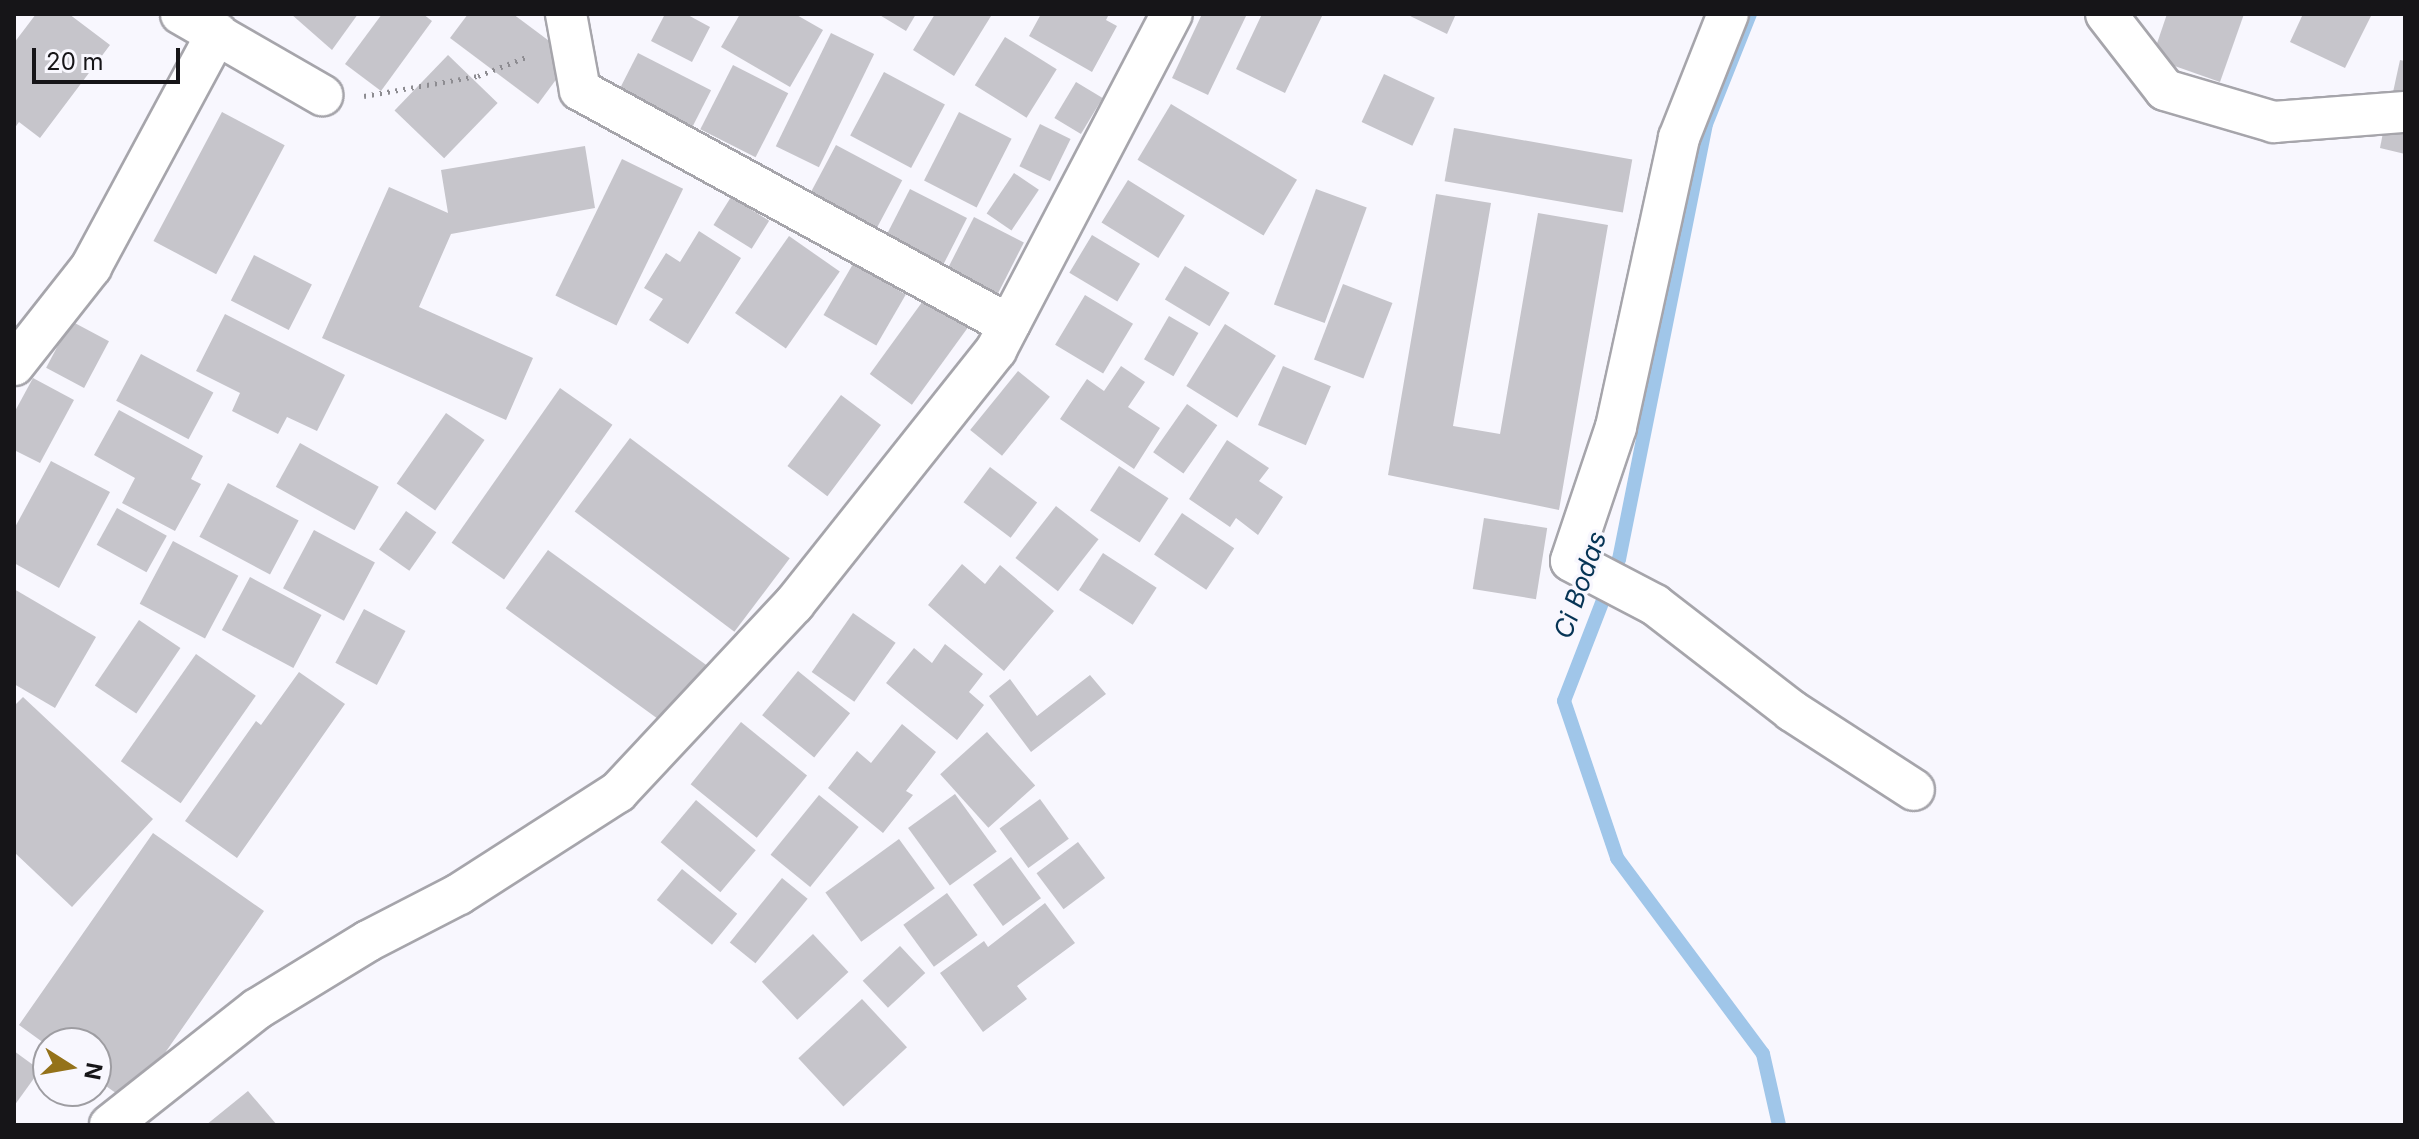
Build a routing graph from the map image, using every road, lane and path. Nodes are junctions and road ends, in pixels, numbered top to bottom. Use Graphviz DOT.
graph roads {
  1 [pos="181,14"];
  2 [pos="1172,14"];
  3 [pos="1728,14"];
  4 [pos="2106,14"];
  5 [pos="568,27"];
  6 [pos="217,33"];
  7 [pos="322,95"];
  8 [pos="2405,112"];
  9 [pos="1009,325"];
  10 [pos="14,365"];
  11 [pos="1914,790"];
  12 [pos="110,1125"];
  1 -- 6 [label="street"];
  2 -- 9 [label="street"];
  3 -- 11 [label="street"];
  4 -- 8 [label="street"];
  5 -- 7 [label="path"];
  5 -- 9 [label="street"];
  6 -- 7 [label="street"];
  6 -- 10 [label="street"];
  9 -- 12 [label="street"];
}
